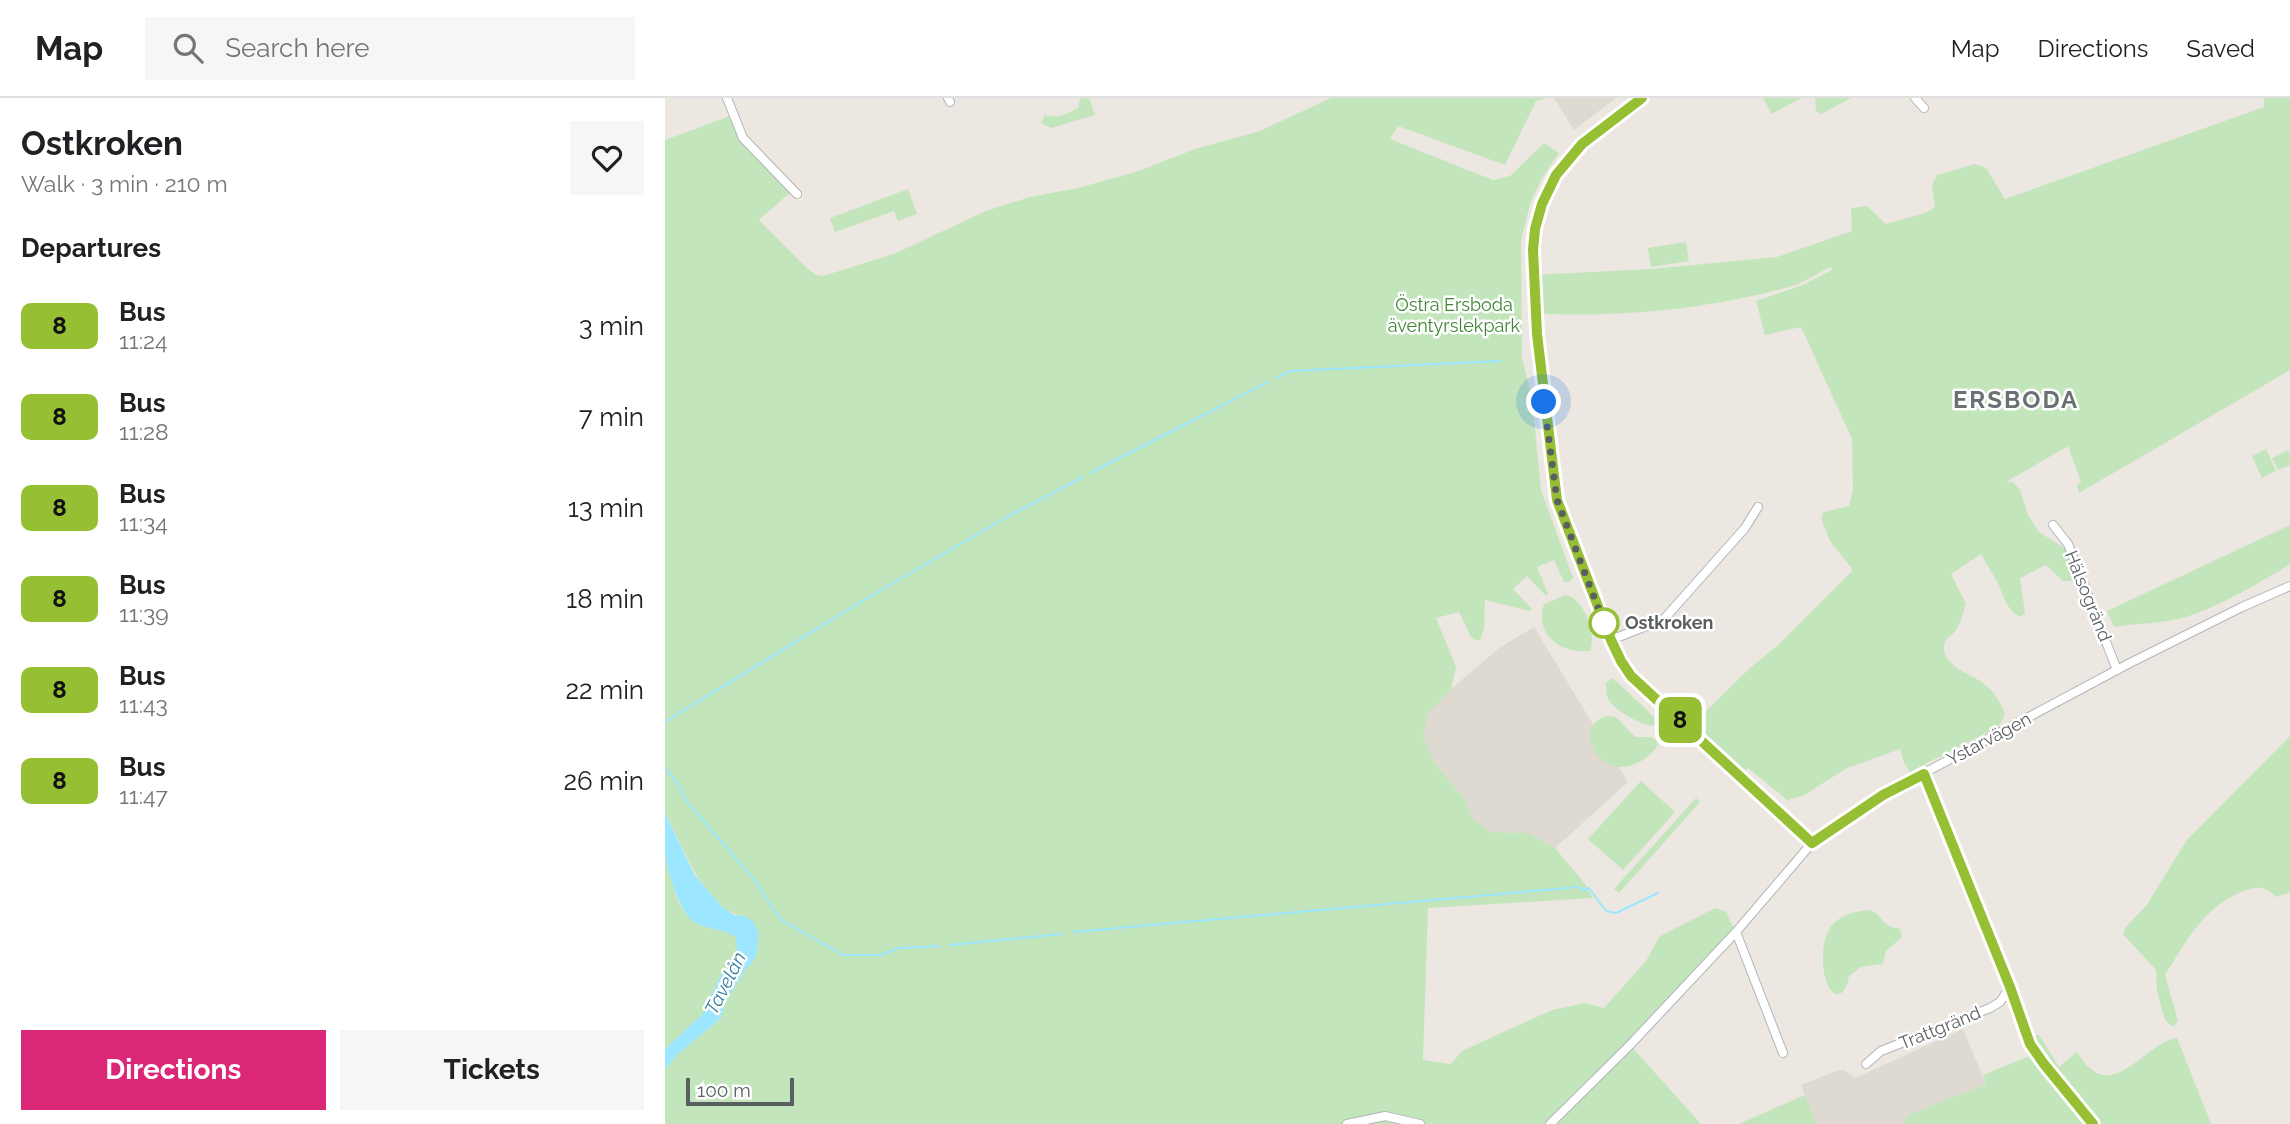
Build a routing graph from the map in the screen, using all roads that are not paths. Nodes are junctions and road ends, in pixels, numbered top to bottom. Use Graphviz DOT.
graph roads {
  1 [pos="727,98"];
  2 [pos="1642,98"];
  3 [pos="1915,98"];
  4 [pos="1924,108"];
  5 [pos="797,194"];
  6 [pos="1758,507"];
  7 [pos="2053,525"];
  8 [pos="2290,586"];
  9 [pos="1611,640"];
  10 [pos="2117,670"];
  11 [pos="1924,774"];
  12 [pos="1812,843"];
  13 [pos="1736,932"];
  14 [pos="2010,987"];
  15 [pos="1783,1053"];
  16 [pos="1866,1064"];
  17 [pos="1347,1124"];
  18 [pos="1420,1124"];
  19 [pos="1550,1124"];
  20 [pos="2093,1124"];
  1 -- 5 [label="street"];
  2 -- 9 [label="street"];
  3 -- 4 [label="street"];
  6 -- 9 [label="street"];
  7 -- 10 [label="street, Hälsogränd"];
  8 -- 10 [label="street, Ystarvägen"];
  9 -- 12 [label="street"];
  10 -- 11 [label="street, Ystarvägen"];
  11 -- 12 [label="street, Ystarvägen"];
  11 -- 14 [label="street"];
  12 -- 13 [label="street, Ystarvägen"];
  13 -- 15 [label="street"];
  13 -- 19 [label="street, Ystarvägen"];
  14 -- 16 [label="street, Trattgränd"];
  14 -- 20 [label="street"];
  17 -- 18 [label="street"];
}
